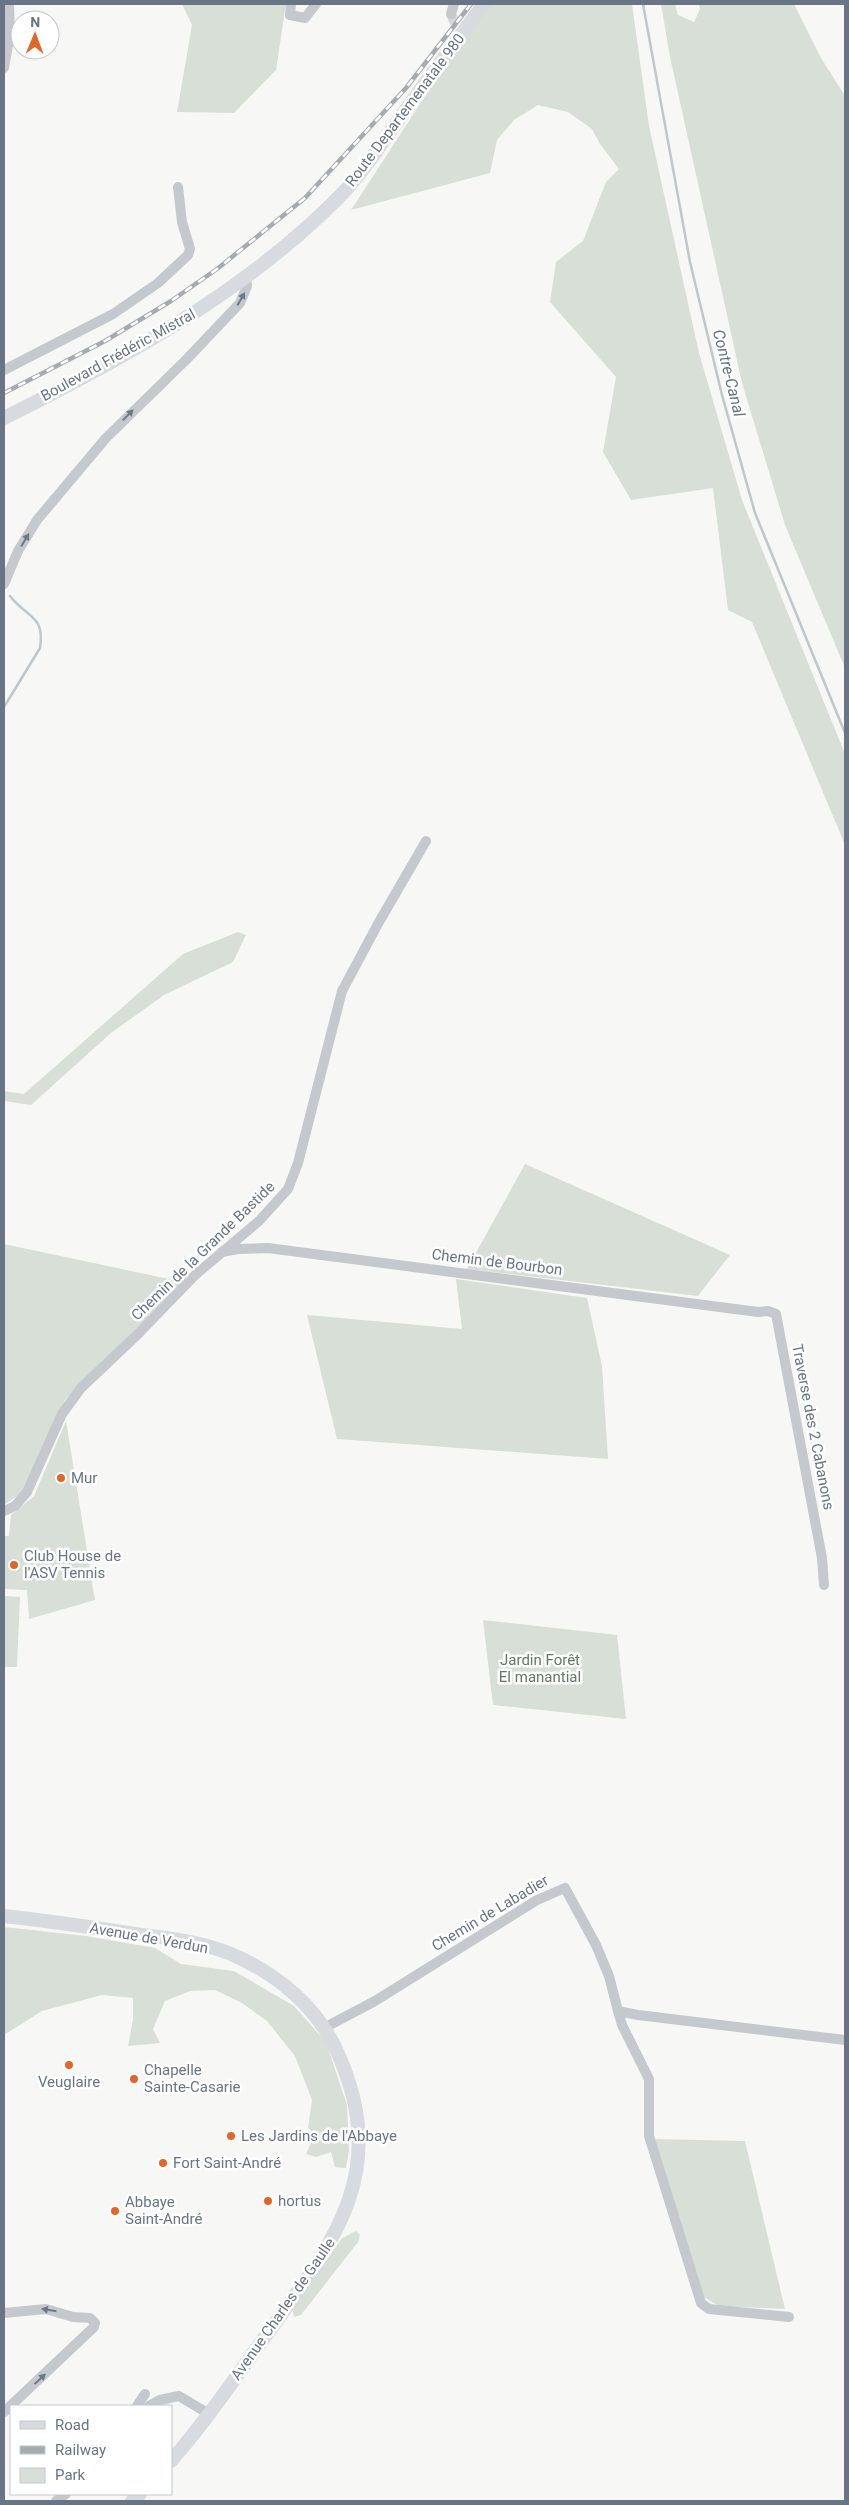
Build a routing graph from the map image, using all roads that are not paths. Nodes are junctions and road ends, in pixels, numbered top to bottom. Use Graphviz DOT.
graph roads {
  1 [pos="9,4"];
  2 [pos="291,4"];
  3 [pos="316,4"];
  4 [pos="484,4"];
  5 [pos="4,68"];
  6 [pos="178,187"];
  7 [pos="246,278"];
  8 [pos="231,289"];
  9 [pos="4,370"];
  10 [pos="4,418"];
  11 [pos="4,584"];
  12 [pos="426,841"];
  13 [pos="222,1252"];
  14 [pos="768,1311"];
  15 [pos="4,1510"];
  16 [pos="824,1585"];
  17 [pos="4,1915"];
  18 [pos="618,2011"];
  19 [pos="324,2028"];
  20 [pos="845,2040"];
  21 [pos="4,2313"];
  22 [pos="789,2317"];
  23 [pos="146,2394"];
  24 [pos="11,2405"];
  25 [pos="138,2405"];
  26 [pos="151,2405"];
  27 [pos="209,2414"];
  28 [pos="172,2460"];
  1 -- 5 [label="street"];
  2 -- 3 [label="street"];
  4 -- 7 [label="main road, Route Departemenatale 980"];
  6 -- 9 [label="street"];
  7 -- 8 [label="main road, Route Departemenatale 980"];
  11 -- 7 [label="street, one-way"];
  8 -- 10 [label="main road, Boulevard Frédéric Mistral"];
  12 -- 13 [label="street, Chemin de la Grande Bastide"];
  13 -- 14 [label="street, Chemin de Bourbon"];
  13 -- 15 [label="street, Chemin de la Grande Bastide"];
  14 -- 16 [label="street, Traverse des 2 Cabanons"];
  17 -- 19 [label="main road, Avenue de Verdun"];
  18 -- 19 [label="street, Chemin de Labadier"];
  18 -- 20 [label="street"];
  18 -- 22 [label="street"];
  19 -- 27 [label="main road, Avenue Charles de Gaulle"];
  24 -- 21 [label="street, one-way"];
  23 -- 25 [label="street"];
  26 -- 27 [label="street"];
  27 -- 28 [label="main road, Avenue Charles de Gaulle"];
}
